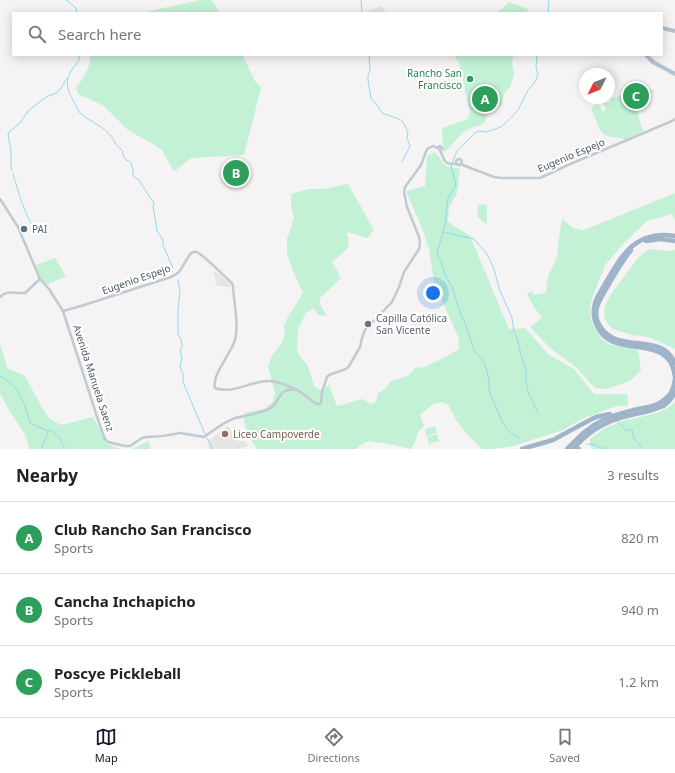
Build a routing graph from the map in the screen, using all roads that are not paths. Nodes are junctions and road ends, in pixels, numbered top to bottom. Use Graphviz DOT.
graph roads {
  1 [pos="663,28"];
  2 [pos="675,32"];
  3 [pos="647,56"];
  4 [pos="675,73"];
  5 [pos="675,119"];
  6 [pos="0,199"];
  7 [pos="675,236"];
  8 [pos="675,241"];
  9 [pos="40,279"];
  10 [pos="0,297"];
  11 [pos="63,311"];
  12 [pos="675,363"];
  13 [pos="675,378"];
  14 [pos="297,390"];
  15 [pos="675,392"];
  16 [pos="626,412"];
  17 [pos="522,449"];
  18 [pos="567,449"];
  19 [pos="577,449"];
  1 -- 2 [label="main road"];
  3 -- 4 [label="main road"];
  5 -- 14 [label="street, Eugenio Espejo"];
  6 -- 9 [label="street, Avenida Manuela Saenz"];
  7 -- 13 [label="highway"];
  8 -- 12 [label="highway"];
  9 -- 10 [label="street"];
  9 -- 11 [label="street, Avenida Manuela Saenz"];
  11 -- 14 [label="street, Avenida Manuela Saenz"];
  11 -- 14 [label="street, Eugenio Espejo"];
  13 -- 16 [label="highway"];
  15 -- 19 [label="highway"];
  16 -- 17 [label="highway"];
  16 -- 18 [label="highway"];
}
